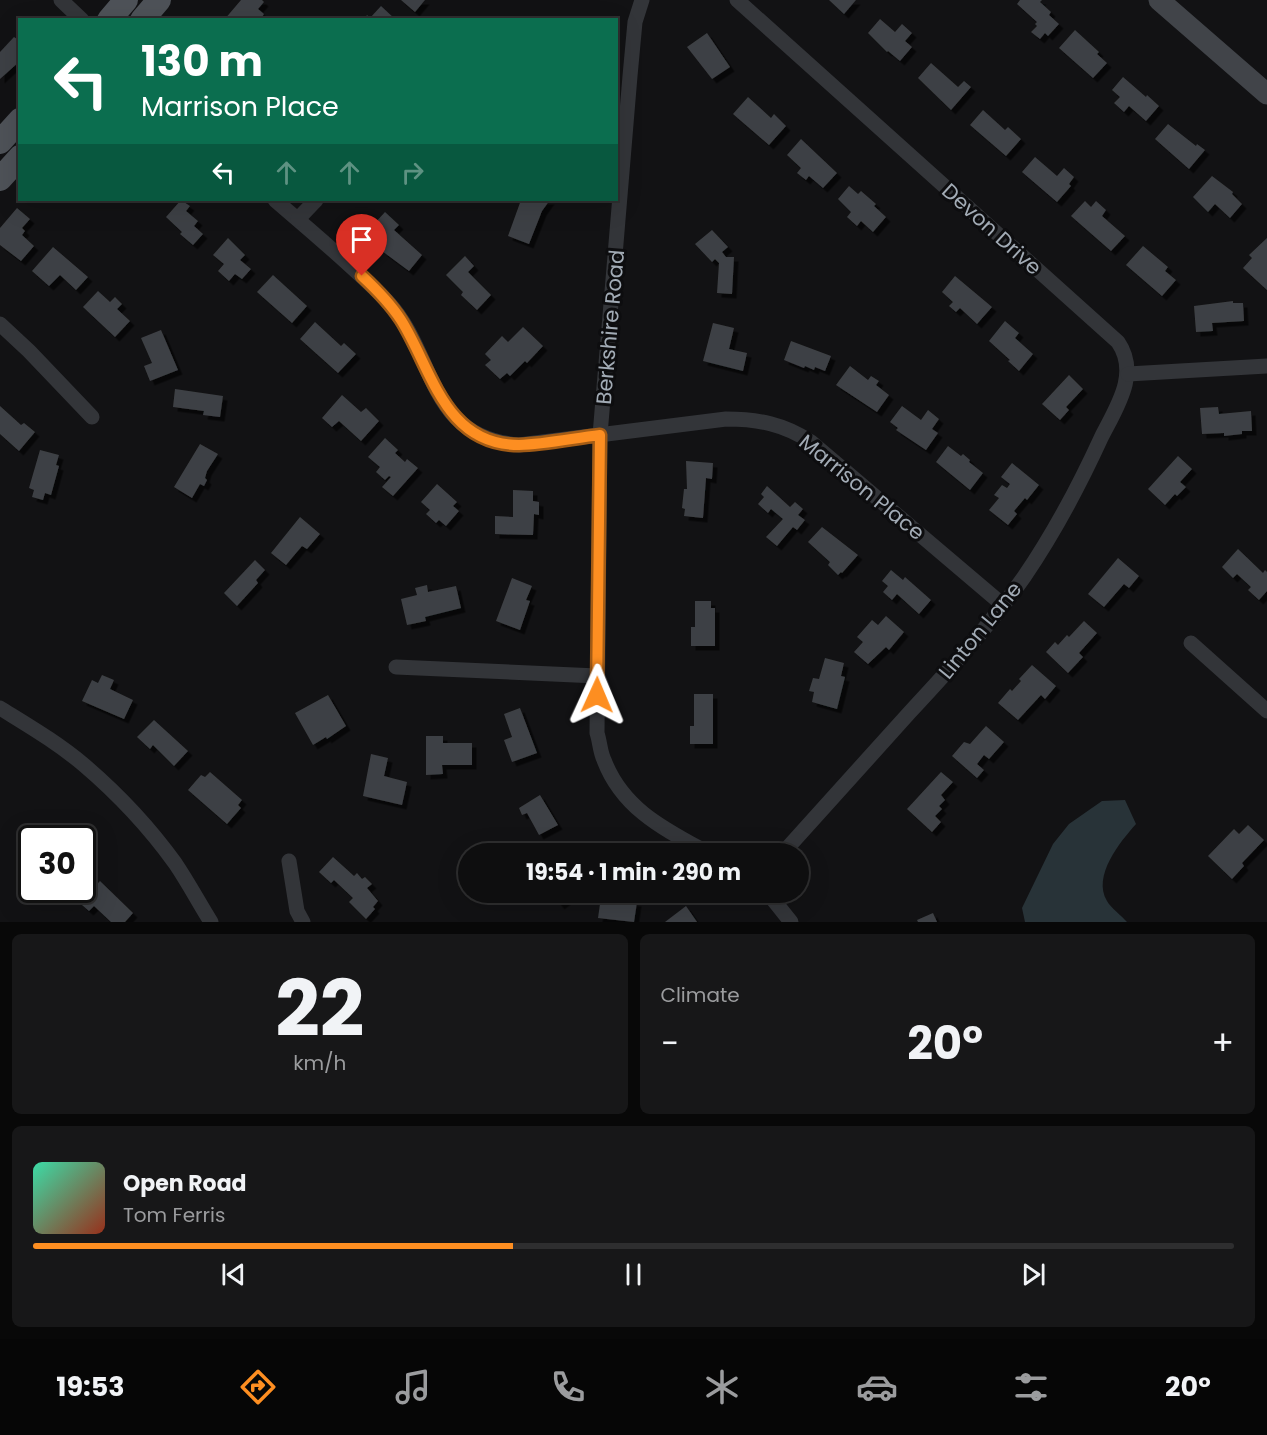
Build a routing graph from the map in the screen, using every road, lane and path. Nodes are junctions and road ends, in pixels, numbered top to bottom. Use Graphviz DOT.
graph roads {
  1 [pos="61,0"];
  2 [pos="126,0"];
  3 [pos="159,0"];
  4 [pos="642,0"];
  5 [pos="737,0"];
  6 [pos="1159,0"];
  7 [pos="80,18"];
  8 [pos="111,18"];
  9 [pos="144,18"];
  10 [pos="1267,94"];
  11 [pos="18,122"];
  12 [pos="0,142"];
  13 [pos="18,159"];
  14 [pos="0,179"];
  15 [pos="276,201"];
  16 [pos="315,201"];
  17 [pos="298,219"];
  18 [pos="0,324"];
  19 [pos="1267,366"];
  20 [pos="1128,374"];
  21 [pos="92,417"];
  22 [pos="600,435"];
  23 [pos="1003,605"];
  24 [pos="1191,644"];
  25 [pos="396,667"];
  26 [pos="597,676"];
  27 [pos="0,708"];
  28 [pos="1267,711"];
  29 [pos="690,843"];
  30 [pos="792,843"];
  31 [pos="289,861"];
  32 [pos="775,903"];
  33 [pos="212,922"];
  34 [pos="303,922"];
  35 [pos="790,922"];
  1 -- 7 [label="street"];
  2 -- 8 [label="main road"];
  3 -- 9 [label="main road"];
  4 -- 22 [label="street, Berkshire Road"];
  5 -- 20 [label="street, Devon Drive"];
  6 -- 10 [label="street"];
  11 -- 12 [label="main road"];
  13 -- 14 [label="main road"];
  15 -- 17 [label="street, Marrison Place"];
  16 -- 17 [label="street"];
  17 -- 22 [label="street, Marrison Place"];
  18 -- 21 [label="street"];
  19 -- 20 [label="street"];
  20 -- 23 [label="street, Linton Lane"];
  22 -- 23 [label="street, Marrison Place"];
  22 -- 26 [label="street, Berkshire Road"];
  23 -- 30 [label="street, Linton Lane"];
  24 -- 28 [label="street"];
  25 -- 26 [label="street"];
  26 -- 29 [label="street, Berkshire Road"];
  27 -- 33 [label="street"];
  31 -- 34 [label="street"];
  32 -- 35 [label="street"];
}
